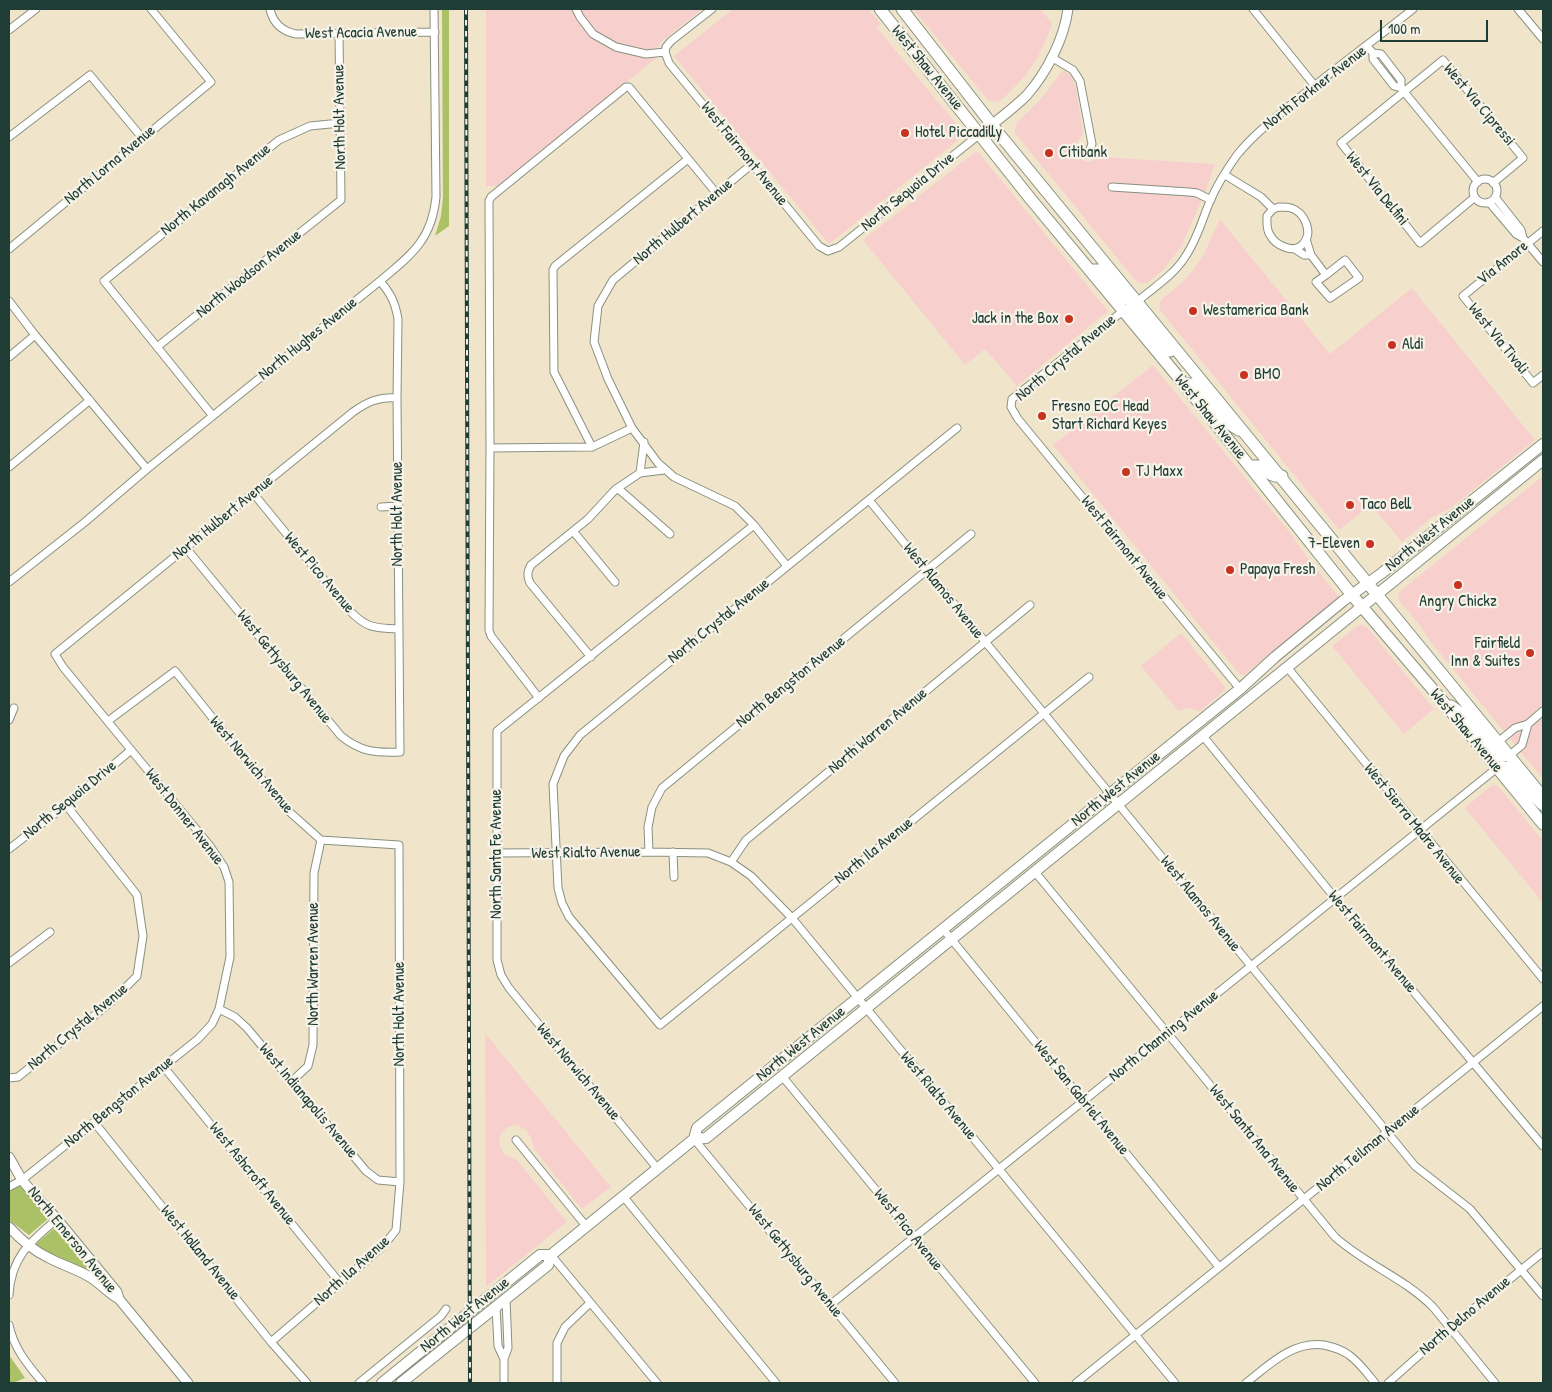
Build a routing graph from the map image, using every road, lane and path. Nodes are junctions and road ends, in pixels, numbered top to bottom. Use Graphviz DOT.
graph roads {
  1 [pos="36,9"];
  2 [pos="151,9"];
  3 [pos="270,9"];
  4 [pos="434,9"];
  5 [pos="576,9"];
  6 [pos="712,9"];
  7 [pos="880,9"];
  8 [pos="902,9"];
  9 [pos="1068,9"];
  10 [pos="1253,9"];
  11 [pos="1413,9"];
  12 [pos="1518,9"];
  13 [pos="9,30"];
  14 [pos="435,32"];
  15 [pos="340,33"];
  16 [pos="1543,39"];
  17 [pos="1367,46"];
  18 [pos="665,52"];
  19 [pos="1373,53"];
  20 [pos="1051,57"];
  21 [pos="1392,68"];
  22 [pos="1384,74"];
  23 [pos="1315,86"];
  24 [pos="1402,89"];
  25 [pos="340,123"];
  26 [pos="986,129"];
  27 [pos="9,137"];
  28 [pos="143,138"];
  29 [pos="1088,154"];
  30 [pos="688,159"];
  31 [pos="752,164"];
  32 [pos="1225,175"];
  33 [pos="1478,182"];
  34 [pos="1493,183"];
  35 [pos="1112,188"];
  36 [pos="716,194"];
  37 [pos="1475,197"];
  38 [pos="1492,199"];
  39 [pos="341,200"];
  40 [pos="1211,200"];
  41 [pos="1273,209"];
  42 [pos="1543,230"];
  43 [pos="1306,239"];
  44 [pos="1525,241"];
  45 [pos="9,249"];
  46 [pos="1295,249"];
  47 [pos="828,251"];
  48 [pos="1311,255"];
  49 [pos="1543,262"];
  50 [pos="1091,270"];
  51 [pos="1326,274"];
  52 [pos="380,281"];
  53 [pos="1464,296"];
  54 [pos="9,301"];
  55 [pos="1138,301"];
  56 [pos="1123,311"];
  57 [pos="35,335"];
  58 [pos="157,347"];
  59 [pos="1179,352"];
  60 [pos="9,357"];
  61 [pos="1543,375"];
  62 [pos="1184,384"];
  63 [pos="397,398"];
  64 [pos="90,400"];
  65 [pos="1011,407"];
  66 [pos="212,415"];
  67 [pos="632,428"];
  68 [pos="957,428"];
  69 [pos="1247,434"];
  70 [pos="644,442"];
  71 [pos="1543,444"];
  72 [pos="592,447"];
  73 [pos="490,448"];
  74 [pos="1527,457"];
  75 [pos="1543,460"];
  76 [pos="1249,466"];
  77 [pos="9,467"];
  78 [pos="147,469"];
  79 [pos="664,470"];
  80 [pos="640,473"];
  81 [pos="1282,476"];
  82 [pos="616,490"];
  83 [pos="253,494"];
  84 [pos="869,500"];
  85 [pos="399,506"];
  86 [pos="1488,506"];
  87 [pos="381,508"];
  88 [pos="754,525"];
  89 [pos="574,531"];
  90 [pos="670,534"];
  91 [pos="972,534"];
  92 [pos="186,548"];
  93 [pos="787,566"];
  94 [pos="927,570"];
  95 [pos="9,582"];
  96 [pos="615,582"];
  97 [pos="1368,582"];
  98 [pos="1352,594"];
  99 [pos="1378,594"];
  100 [pos="1030,605"];
  101 [pos="1362,607"];
  102 [pos="399,629"];
  103 [pos="985,642"];
  104 [pos="55,654"];
  105 [pos="591,657"];
  106 [pos="1287,667"];
  107 [pos="1089,676"];
  108 [pos="1240,688"];
  109 [pos="540,698"];
  110 [pos="1440,698"];
  111 [pos="14,708"];
  112 [pos="1543,711"];
  113 [pos="1044,713"];
  114 [pos="9,720"];
  115 [pos="108,721"];
  116 [pos="1528,724"];
  117 [pos="1203,736"];
  118 [pos="1498,742"];
  119 [pos="132,750"];
  120 [pos="400,752"];
  121 [pos="1183,752"];
  122 [pos="1510,756"];
  123 [pos="1497,768"];
  124 [pos="1110,794"];
  125 [pos="1543,797"];
  126 [pos="1118,804"];
  127 [pos="66,805"];
  128 [pos="1543,806"];
  129 [pos="1543,824"];
  130 [pos="1419,830"];
  131 [pos="321,840"];
  132 [pos="9,848"];
  133 [pos="649,852"];
  134 [pos="673,852"];
  135 [pos="498,853"];
  136 [pos="557,854"];
  137 [pos="732,862"];
  138 [pos="1035,872"];
  139 [pos="674,877"];
  140 [pos="1335,898"];
  141 [pos="792,918"];
  142 [pos="943,928"];
  143 [pos="50,932"];
  144 [pos="951,939"];
  145 [pos="9,962"];
  146 [pos="1252,966"];
  147 [pos="501,975"];
  148 [pos="1543,980"];
  149 [pos="858,998"];
  150 [pos="1543,1006"];
  151 [pos="866,1008"];
  152 [pos="220,1009"];
  153 [pos="1167,1033"];
  154 [pos="1473,1064"];
  155 [pos="163,1066"];
  156 [pos="782,1076"];
  157 [pos="9,1078"];
  158 [pos="291,1082"];
  159 [pos="1083,1101"];
  160 [pos="94,1122"];
  161 [pos="1388,1132"];
  162 [pos="694,1139"];
  163 [pos="516,1140"];
  164 [pos="1543,1146"];
  165 [pos="9,1157"];
  166 [pos="657,1168"];
  167 [pos="999,1169"];
  168 [pos="22,1180"];
  169 [pos="400,1182"];
  170 [pos="9,1187"];
  171 [pos="622,1196"];
  172 [pos="1304,1199"];
  173 [pos="57,1218"];
  174 [pos="586,1226"];
  175 [pos="9,1227"];
  176 [pos="915,1238"];
  177 [pos="28,1245"];
  178 [pos="1543,1252"];
  179 [pos="551,1255"];
  180 [pos="1219,1267"];
  181 [pos="1522,1269"];
  182 [pos="516,1274"];
  183 [pos="340,1283"];
  184 [pos="9,1295"];
  185 [pos="1543,1296"];
  186 [pos="119,1299"];
  187 [pos="506,1299"];
  188 [pos="590,1303"];
  189 [pos="830,1305"];
  190 [pos="496,1306"];
  191 [pos="446,1309"];
  192 [pos="9,1325"];
  193 [pos="1450,1328"];
  194 [pos="1135,1335"];
  195 [pos="271,1342"];
  196 [pos="504,1359"];
  197 [pos="43,1383"];
  198 [pos="188,1383"];
  199 [pos="307,1383"];
  200 [pos="359,1383"];
  201 [pos="382,1383"];
  202 [pos="401,1383"];
  203 [pos="504,1383"];
  204 [pos="557,1383"];
  205 [pos="657,1383"];
  206 [pos="776,1383"];
  207 [pos="895,1383"];
  208 [pos="1035,1383"];
  209 [pos="1076,1383"];
  210 [pos="1175,1383"];
  211 [pos="1246,1383"];
  212 [pos="1375,1383"];
  213 [pos="1388,1383"];
  214 [pos="1495,1383"];
  1 -- 13 [label="street"];
  2 -- 28 [label="street, North Lorna Avenue"];
  3 -- 15 [label="street, West Acacia Avenue"];
  4 -- 14 [label="street, North Hughes Avenue"];
  5 -- 18 [label="street"];
  6 -- 18 [label="street"];
  7 -- 26 [label="main road, West Shaw Avenue"];
  8 -- 26 [label="main road, West Shaw Avenue"];
  9 -- 20 [label="street"];
  10 -- 23 [label="street"];
  11 -- 17 [label="street, North Forkner Avenue"];
  12 -- 16 [label="street"];
  14 -- 15 [label="street, West Acacia Avenue"];
  14 -- 52 [label="street, North Hughes Avenue"];
  15 -- 25 [label="street, North Holt Avenue"];
  17 -- 19 [label="street"];
  17 -- 23 [label="street, North Forkner Avenue"];
  18 -- 31 [label="street, West Fairmont Avenue"];
  19 -- 21 [label="street"];
  19 -- 22 [label="street"];
  20 -- 26 [label="street"];
  20 -- 29 [label="street"];
  21 -- 22 [label="street"];
  21 -- 24 [label="street"];
  22 -- 24 [label="street"];
  23 -- 32 [label="street, North Forkner Avenue"];
  24 -- 33 [label="street"];
  24 -- 34 [label="street, West Via Cipressi"];
  24 -- 37 [label="street, West Via Delfini"];
  25 -- 39 [label="street, North Holt Avenue"];
  25 -- 58 [label="street, North Kavanagh Avenue"];
  26 -- 47 [label="street, North Sequoia Drive"];
  26 -- 50 [label="main road, West Shaw Avenue"];
  26 -- 55 [label="main road, West Shaw Avenue"];
  27 -- 28 [label="street"];
  28 -- 45 [label="street, North Lorna Avenue"];
  30 -- 36 [label="street"];
  30 -- 72 [label="street"];
  30 -- 73 [label="street"];
  31 -- 36 [label="street, North Hulbert Avenue"];
  31 -- 47 [label="street, West Fairmont Avenue"];
  32 -- 40 [label="street, North Forkner Avenue"];
  32 -- 41 [label="street"];
  33 -- 34 [label="street"];
  33 -- 37 [label="street"];
  34 -- 38 [label="street"];
  35 -- 40 [label="street"];
  36 -- 67 [label="street, North Hulbert Avenue"];
  37 -- 38 [label="street"];
  38 -- 44 [label="street"];
  39 -- 58 [label="street, North Woodson Avenue"];
  40 -- 55 [label="street, North Forkner Avenue"];
  41 -- 43 [label="street"];
  41 -- 46 [label="street"];
  42 -- 44 [label="street, Via Amore"];
  43 -- 46 [label="street"];
  43 -- 48 [label="street"];
  44 -- 49 [label="street"];
  44 -- 53 [label="street, Via Amore"];
  46 -- 48 [label="street"];
  48 -- 51 [label="street"];
  50 -- 55 [label="main road"];
  50 -- 56 [label="main road, West Shaw Avenue"];
  51 -- 51 [label="street"];
  52 -- 63 [label="street, North Holt Avenue"];
  52 -- 66 [label="street, North Hughes Avenue"];
  53 -- 61 [label="street, West Via Tivoli"];
  54 -- 57 [label="street"];
  55 -- 59 [label="main road, West Shaw Avenue"];
  56 -- 59 [label="main road"];
  56 -- 62 [label="main road, West Shaw Avenue"];
  56 -- 65 [label="street, North Crystal Avenue"];
  57 -- 60 [label="street"];
  57 -- 64 [label="street"];
  58 -- 66 [label="street"];
  59 -- 69 [label="main road, West Shaw Avenue"];
  62 -- 69 [label="main road"];
  62 -- 76 [label="main road, West Shaw Avenue"];
  63 -- 83 [label="street, North Hulbert Avenue"];
  63 -- 85 [label="street, North Holt Avenue"];
  64 -- 77 [label="street"];
  64 -- 78 [label="street"];
  65 -- 108 [label="street, West Fairmont Avenue"];
  66 -- 78 [label="street, North Hughes Avenue"];
  67 -- 70 [label="street"];
  67 -- 72 [label="street"];
  68 -- 84 [label="street, North Crystal Avenue"];
  69 -- 81 [label="main road, West Shaw Avenue"];
  70 -- 79 [label="street"];
  70 -- 80 [label="street"];
  71 -- 74 [label="main road, North West Avenue"];
  72 -- 73 [label="street"];
  73 -- 109 [label="street"];
  74 -- 86 [label="main road"];
  74 -- 97 [label="main road, North West Avenue"];
  75 -- 86 [label="main road, North West Avenue"];
  76 -- 81 [label="main road"];
  76 -- 98 [label="main road, West Shaw Avenue"];
  78 -- 95 [label="street, North Hughes Avenue"];
  79 -- 80 [label="street"];
  79 -- 88 [label="street"];
  80 -- 82 [label="street"];
  81 -- 97 [label="main road, West Shaw Avenue"];
  82 -- 89 [label="street"];
  82 -- 90 [label="street"];
  83 -- 92 [label="street, North Hulbert Avenue"];
  83 -- 102 [label="street, West Pico Avenue"];
  84 -- 93 [label="street, North Crystal Avenue"];
  84 -- 94 [label="street, West Alamos Avenue"];
  85 -- 87 [label="street"];
  85 -- 102 [label="street, North Holt Avenue"];
  86 -- 99 [label="main road, North West Avenue"];
  88 -- 93 [label="street"];
  88 -- 105 [label="street"];
  89 -- 96 [label="street"];
  89 -- 105 [label="street"];
  91 -- 94 [label="street, North Bengston Avenue"];
  92 -- 104 [label="street, North Hulbert Avenue"];
  92 -- 120 [label="street, West Gettysburg Avenue"];
  93 -- 136 [label="street, North Crystal Avenue"];
  94 -- 103 [label="street, West Alamos Avenue"];
  94 -- 133 [label="street, North Bengston Avenue"];
  97 -- 98 [label="main road, North West Avenue"];
  97 -- 99 [label="main road, West Shaw Avenue"];
  98 -- 101 [label="main road, West Shaw Avenue"];
  98 -- 108 [label="main road, North West Avenue"];
  99 -- 101 [label="main road, North West Avenue"];
  99 -- 118 [label="main road, West Shaw Avenue"];
  100 -- 103 [label="street, North Warren Avenue"];
  101 -- 106 [label="main road, North West Avenue"];
  101 -- 110 [label="main road, West Shaw Avenue"];
  102 -- 120 [label="street, North Holt Avenue"];
  103 -- 113 [label="street, West Alamos Avenue"];
  103 -- 137 [label="street, North Warren Avenue"];
  104 -- 115 [label="street, West Donner Avenue"];
  105 -- 109 [label="street"];
  106 -- 117 [label="main road, North West Avenue"];
  106 -- 130 [label="street, West Sierra Madre Avenue"];
  107 -- 113 [label="street, North Ila Avenue"];
  108 -- 121 [label="main road"];
  108 -- 124 [label="main road, North West Avenue"];
  109 -- 135 [label="street, North Santa Fe Avenue"];
  110 -- 122 [label="main road"];
  110 -- 123 [label="main road, West Shaw Avenue"];
  111 -- 114 [label="street"];
  112 -- 116 [label="street"];
  113 -- 124 [label="street, West Alamos Avenue"];
  113 -- 141 [label="street, North Ila Avenue"];
  115 -- 119 [label="street, West Donner Avenue"];
  115 -- 131 [label="street, West Norwich Avenue"];
  116 -- 118 [label="street"];
  116 -- 122 [label="street"];
  117 -- 121 [label="main road, North West Avenue"];
  117 -- 140 [label="street, West Fairmont Avenue"];
  118 -- 122 [label="main road, West Shaw Avenue"];
  119 -- 127 [label="street, North Sequoia Drive"];
  119 -- 152 [label="street, West Donner Avenue"];
  121 -- 126 [label="main road, North West Avenue"];
  122 -- 125 [label="main road, West Shaw Avenue"];
  123 -- 128 [label="main road"];
  123 -- 129 [label="main road, West Shaw Avenue"];
  123 -- 130 [label="street, North Channing Avenue"];
  124 -- 126 [label="street, West Alamos Avenue"];
  124 -- 142 [label="main road, North West Avenue"];
  126 -- 138 [label="main road, North West Avenue"];
  126 -- 146 [label="street, West Alamos Avenue"];
  127 -- 132 [label="street, North Sequoia Drive"];
  127 -- 157 [label="street, North Crystal Avenue"];
  130 -- 140 [label="street, North Channing Avenue"];
  130 -- 148 [label="street, West Sierra Madre Avenue"];
  131 -- 158 [label="street, North Warren Avenue"];
  131 -- 169 [label="street, North Holt Avenue"];
  133 -- 134 [label="street, West Rialto Avenue"];
  133 -- 136 [label="street, West Rialto Avenue"];
  134 -- 137 [label="street, West Rialto Avenue"];
  134 -- 139 [label="street"];
  135 -- 136 [label="street, West Rialto Avenue"];
  135 -- 147 [label="street, North Santa Fe Avenue"];
  136 -- 141 [label="street, North Ila Avenue"];
  137 -- 141 [label="street, West Rialto Avenue"];
  138 -- 144 [label="main road, North West Avenue"];
  138 -- 153 [label="street, West Santa Ana Avenue"];
  140 -- 146 [label="street, North Channing Avenue"];
  140 -- 154 [label="street, West Fairmont Avenue"];
  141 -- 149 [label="street, West Rialto Avenue"];
  142 -- 144 [label="street, West San Gabriel Avenue"];
  142 -- 149 [label="main road, North West Avenue"];
  143 -- 145 [label="street"];
  144 -- 151 [label="main road, North West Avenue"];
  144 -- 159 [label="street, West San Gabriel Avenue"];
  146 -- 153 [label="street, North Channing Avenue"];
  146 -- 161 [label="street, West Alamos Avenue"];
  147 -- 166 [label="street, West Norwich Avenue"];
  149 -- 151 [label="street, West Rialto Avenue"];
  149 -- 162 [label="main road, North West Avenue"];
  150 -- 154 [label="street, North Teilman Avenue"];
  151 -- 156 [label="main road, North West Avenue"];
  151 -- 167 [label="street, West Rialto Avenue"];
  152 -- 155 [label="street, North Bengston Avenue"];
  152 -- 158 [label="street, West Indianapolis Avenue"];
  153 -- 159 [label="street, North Channing Avenue"];
  153 -- 172 [label="street, West Santa Ana Avenue"];
  154 -- 161 [label="street, North Teilman Avenue"];
  154 -- 164 [label="street, West Fairmont Avenue"];
  155 -- 160 [label="street, North Bengston Avenue"];
  155 -- 183 [label="street, West Ashcroft Avenue"];
  156 -- 162 [label="main road, North West Avenue"];
  156 -- 176 [label="street, West Pico Avenue"];
  158 -- 169 [label="street, West Indianapolis Avenue"];
  159 -- 167 [label="street, North Channing Avenue"];
  159 -- 180 [label="street, West San Gabriel Avenue"];
  160 -- 168 [label="street, North Bengston Avenue"];
  160 -- 195 [label="street, West Holland Avenue"];
  161 -- 172 [label="street, North Teilman Avenue"];
  161 -- 181 [label="street, West Alamos Avenue"];
  162 -- 166 [label="main road, North West Avenue"];
  162 -- 189 [label="street, West Gettysburg Avenue"];
  163 -- 174 [label="street"];
  165 -- 168 [label="street, North Emerson Avenue"];
  166 -- 171 [label="main road, North West Avenue"];
  167 -- 176 [label="street, North Channing Avenue"];
  167 -- 194 [label="street, West Rialto Avenue"];
  168 -- 170 [label="street, North Bengston Avenue"];
  168 -- 173 [label="street, North Emerson Avenue"];
  169 -- 183 [label="street, North Ila Avenue"];
  171 -- 174 [label="main road, North West Avenue"];
  171 -- 206 [label="street"];
  172 -- 180 [label="street, North Teilman Avenue"];
  172 -- 193 [label="street, West Santa Ana Avenue"];
  173 -- 177 [label="street"];
  173 -- 186 [label="street, North Emerson Avenue"];
  174 -- 179 [label="main road, North West Avenue"];
  175 -- 177 [label="street, North Emerson Avenue"];
  176 -- 189 [label="street, North Channing Avenue"];
  176 -- 208 [label="street, West Pico Avenue"];
  177 -- 184 [label="street"];
  177 -- 186 [label="street, North Emerson Avenue"];
  178 -- 181 [label="street, North Delno Avenue"];
  179 -- 182 [label="main road, North West Avenue"];
  179 -- 187 [label="main road, North West Avenue"];
  179 -- 188 [label="street"];
  180 -- 194 [label="street, North Teilman Avenue"];
  181 -- 185 [label="street, West Alamos Avenue"];
  181 -- 193 [label="street, North Delno Avenue"];
  182 -- 190 [label="main road"];
  182 -- 201 [label="main road, North West Avenue"];
  183 -- 195 [label="street, North Ila Avenue"];
  186 -- 198 [label="street, North Emerson Avenue"];
  187 -- 190 [label="main road, North West Avenue"];
  187 -- 196 [label="street"];
  188 -- 204 [label="street"];
  188 -- 205 [label="street"];
  189 -- 207 [label="street, West Gettysburg Avenue"];
  190 -- 196 [label="street"];
  190 -- 202 [label="main road, North West Avenue"];
  191 -- 200 [label="street"];
  192 -- 197 [label="street"];
  193 -- 213 [label="street, North Delno Avenue"];
  193 -- 214 [label="street, West Santa Ana Avenue"];
  194 -- 209 [label="street, North Teilman Avenue"];
  194 -- 210 [label="street, West Rialto Avenue"];
  195 -- 199 [label="street, West Holland Avenue"];
  196 -- 203 [label="street"];
  211 -- 212 [label="street"];
}
